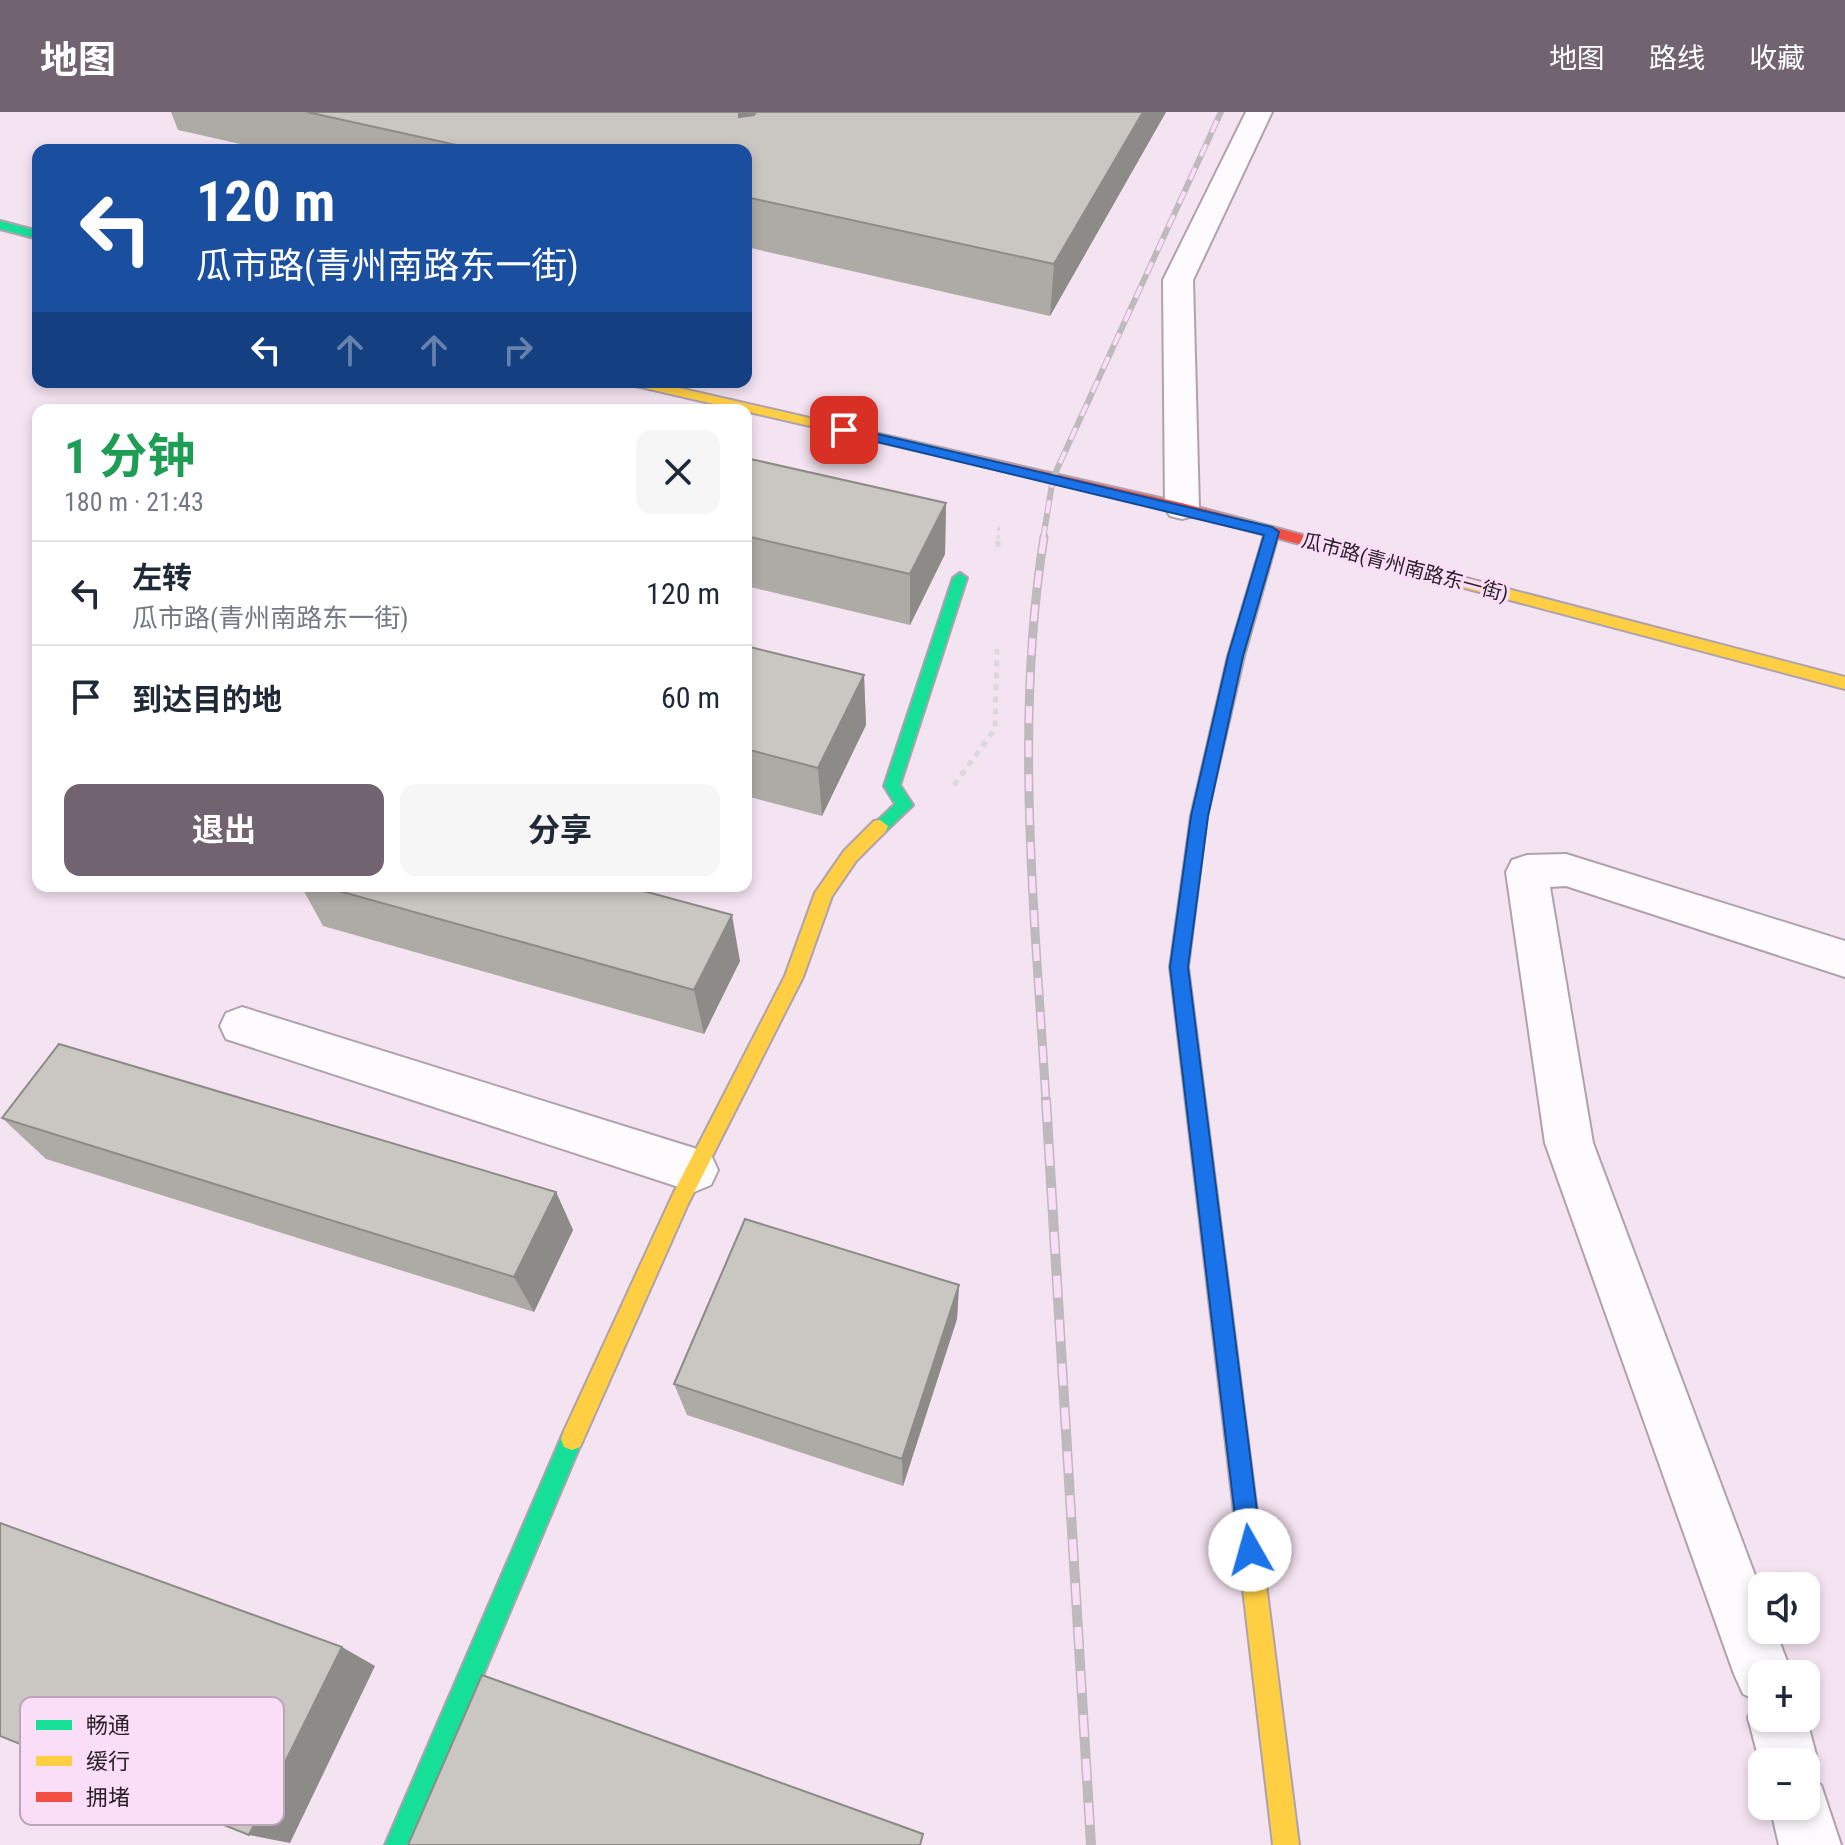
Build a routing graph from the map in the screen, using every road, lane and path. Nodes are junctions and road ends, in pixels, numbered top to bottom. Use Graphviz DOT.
graph roads {
  1 [pos="1259,112"];
  2 [pos="0,225"];
  3 [pos="32,233"];
  4 [pos="662,388"];
  5 [pos="731,404"];
  6 [pos="752,409"];
  7 [pos="1182,508"];
  8 [pos="1272,532"];
  9 [pos="960,578"];
  10 [pos="1845,683"];
  11 [pos="1845,959"];
  12 [pos="242,1026"];
  13 [pos="694,1170"];
  14 [pos="1758,1660"];
  15 [pos="1804,1820"];
  16 [pos="398,1845"];
  17 [pos="1286,1845"];
  18 [pos="1810,1845"];
  1 -- 7 [label="street"];
  2 -- 3 [label="street"];
  4 -- 5 [label="street, 瓜市路(青州南路东一街)"];
  6 -- 7 [label="street, 瓜市路(青州南路东一街)"];
  7 -- 8 [label="street, 瓜市路(青州南路东一街)"];
  8 -- 10 [label="street, 瓜市路(青州南路东一街)"];
  8 -- 17 [label="street"];
  9 -- 13 [label="street"];
  11 -- 14 [label="street"];
  12 -- 13 [label="street"];
  13 -- 16 [label="street"];
  15 -- 18 [label="street"];
}
